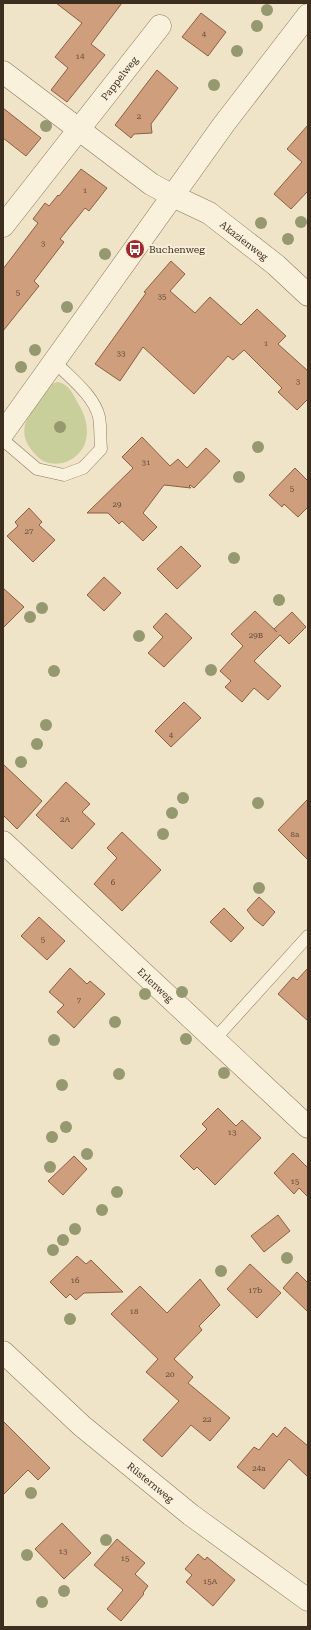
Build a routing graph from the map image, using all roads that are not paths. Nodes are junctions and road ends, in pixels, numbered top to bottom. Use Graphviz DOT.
graph roads {
  1 [pos="308,15"];
  2 [pos="160,26"];
  3 [pos="3,72"];
  4 [pos="78,130"];
  5 [pos="173,196"];
  6 [pos="3,226"];
  7 [pos="308,294"];
  8 [pos="54,361"];
  9 [pos="3,433"];
  10 [pos="3,440"];
  11 [pos="3,842"];
  12 [pos="308,936"];
  13 [pos="214,1040"];
  14 [pos="308,1127"];
  15 [pos="3,1352"];
  16 [pos="308,1600"];
  1 -- 5 [label="street"];
  2 -- 4 [label="street, Pappelweg"];
  3 -- 4 [label="street"];
  4 -- 5 [label="street"];
  4 -- 6 [label="street, Pappelweg"];
  5 -- 7 [label="street, Akazienweg"];
  5 -- 8 [label="street"];
  8 -- 9 [label="street"];
  8 -- 10 [label="lane"];
  11 -- 13 [label="street, Erlenweg"];
  12 -- 13 [label="lane"];
  13 -- 14 [label="street, Erlenweg"];
  15 -- 16 [label="street, Rüsternweg"];
}
